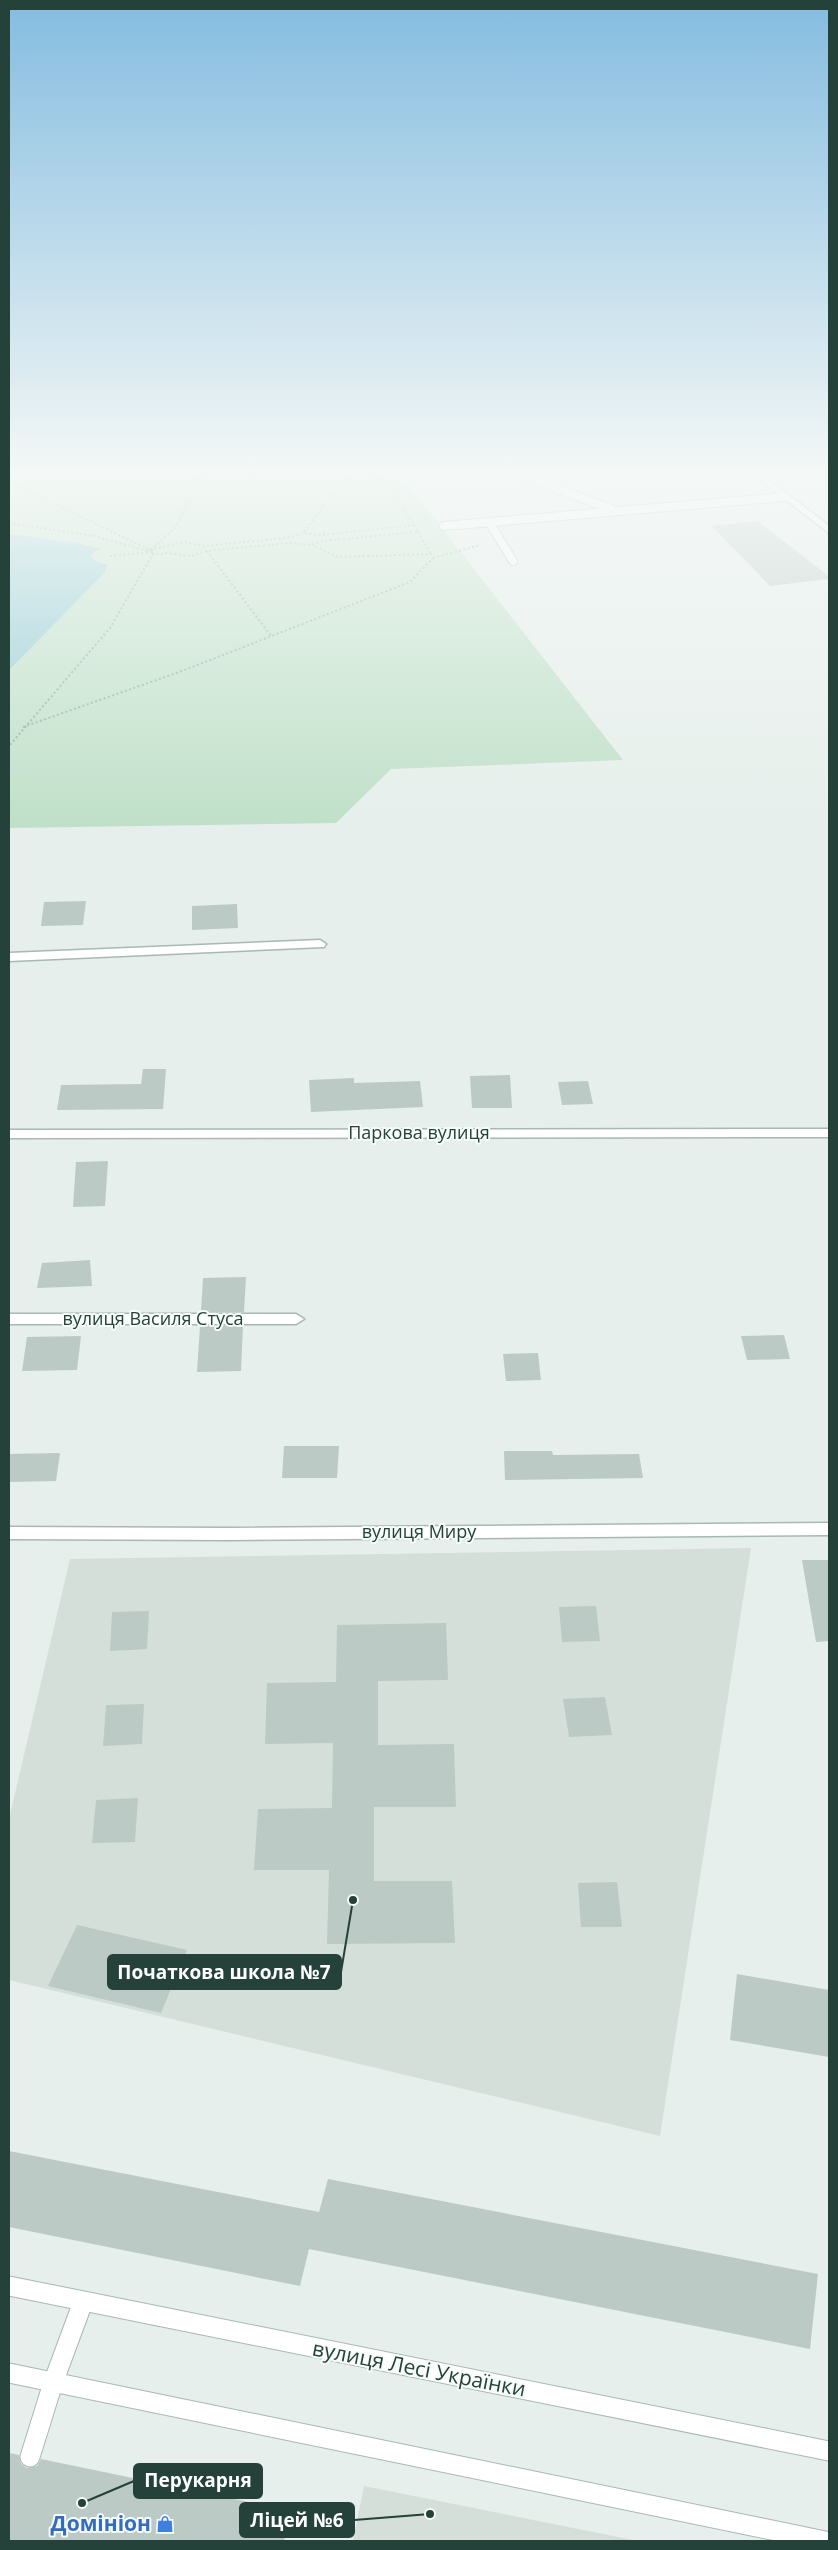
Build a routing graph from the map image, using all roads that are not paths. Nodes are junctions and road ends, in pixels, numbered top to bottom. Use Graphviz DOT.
graph roads {
  1 [pos="320,944"];
  2 [pos="9,957"];
  3 [pos="829,1133"];
  4 [pos="9,1134"];
  5 [pos="9,1319"];
  6 [pos="296,1320"];
  7 [pos="829,1529"];
  8 [pos="9,1533"];
  9 [pos="9,2286"];
  10 [pos="84,2302"];
  11 [pos="9,2374"];
  12 [pos="53,2383"];
  13 [pos="829,2451"];
  14 [pos="30,2457"];
  15 [pos="825,2541"];
  1 -- 2 [label="street"];
  3 -- 4 [label="street, Паркова вулиця"];
  5 -- 6 [label="street, вулиця Василя Стуса"];
  7 -- 8 [label="street, вулиця Миру"];
  9 -- 10 [label="lane, вулиця Лесі Українки"];
  10 -- 12 [label="lane"];
  10 -- 13 [label="lane, вулиця Лесі Українки"];
  11 -- 12 [label="lane"];
  12 -- 14 [label="lane"];
  12 -- 15 [label="lane"];
}
